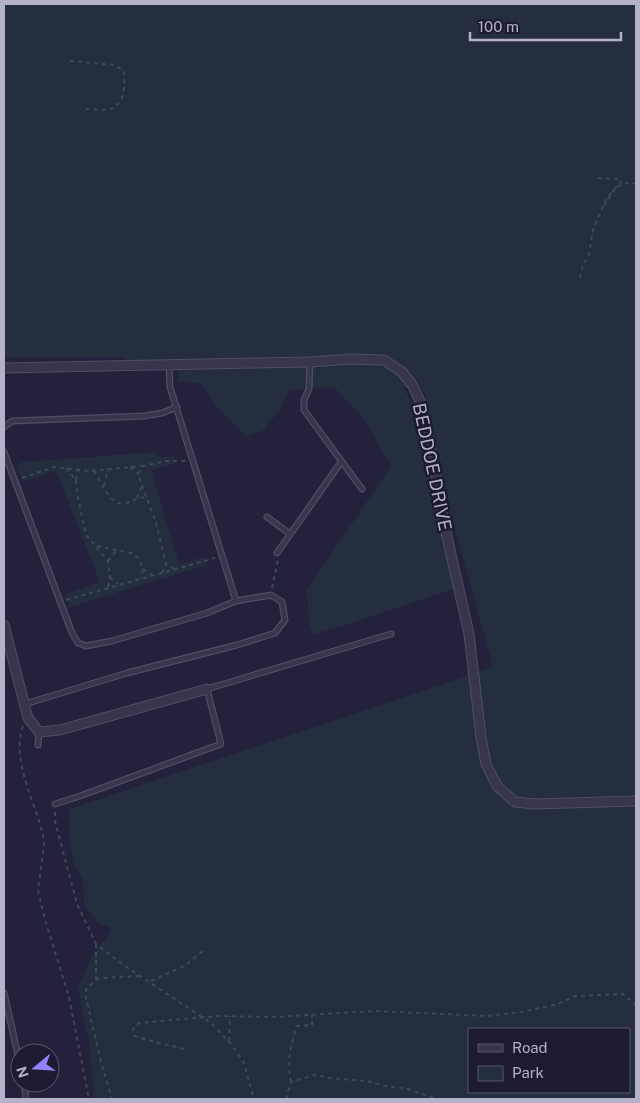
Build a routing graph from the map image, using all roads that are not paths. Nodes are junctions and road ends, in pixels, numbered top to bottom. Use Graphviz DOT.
graph roads {
  1 [pos="310,362"];
  2 [pos="168,365"];
  3 [pos="4,368"];
  4 [pos="177,407"];
  5 [pos="4,427"];
  6 [pos="4,452"];
  7 [pos="341,462"];
  8 [pos="362,489"];
  9 [pos="267,518"];
  10 [pos="290,534"];
  11 [pos="277,553"];
  12 [pos="236,601"];
  13 [pos="4,625"];
  14 [pos="391,634"];
  15 [pos="207,689"];
  16 [pos="25,704"];
  17 [pos="39,732"];
  18 [pos="38,744"];
  19 [pos="636,801"];
  20 [pos="55,804"];
  21 [pos="4,993"];
  22 [pos="15,1043"];
  1 -- 2 [label="street, BEDDOE DRIVE"];
  1 -- 7 [label="lane"];
  1 -- 19 [label="street, BEDDOE DRIVE"];
  2 -- 3 [label="street, BEDDOE DRIVE"];
  2 -- 4 [label="lane"];
  4 -- 5 [label="lane"];
  4 -- 12 [label="lane"];
  6 -- 12 [label="lane"];
  7 -- 8 [label="lane"];
  7 -- 10 [label="lane"];
  9 -- 10 [label="lane"];
  10 -- 11 [label="lane"];
  12 -- 16 [label="lane"];
  13 -- 16 [label="street"];
  14 -- 15 [label="lane"];
  15 -- 17 [label="street"];
  15 -- 20 [label="lane"];
  16 -- 17 [label="street"];
  17 -- 18 [label="lane"];
  21 -- 22 [label="lane"];
}
